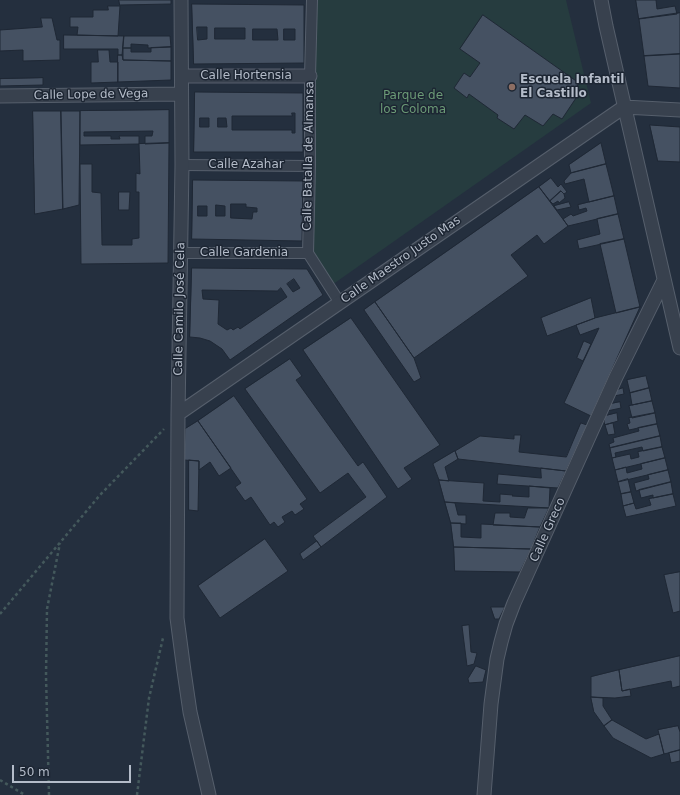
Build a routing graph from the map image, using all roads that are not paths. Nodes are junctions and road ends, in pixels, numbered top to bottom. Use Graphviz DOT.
graph roads {
  1 [pos="181,0"];
  2 [pos="312,0"];
  3 [pos="601,0"];
  4 [pos="182,76"];
  5 [pos="310,76"];
  6 [pos="181,94"];
  7 [pos="0,96"];
  8 [pos="624,107"];
  9 [pos="680,110"];
  10 [pos="182,165"];
  11 [pos="310,166"];
  12 [pos="308,252"];
  13 [pos="180,253"];
  14 [pos="664,280"];
  15 [pos="340,302"];
  16 [pos="680,348"];
  17 [pos="178,414"];
  18 [pos="209,795"];
  19 [pos="484,795"];
  1 -- 4 [label="street, Calle Camilo José Cela"];
  2 -- 5 [label="street, Calle Batalla de Almansa"];
  3 -- 8 [label="street"];
  4 -- 5 [label="street, Calle Hortensia"];
  4 -- 6 [label="street, Calle Camilo José Cela"];
  5 -- 11 [label="street, Calle Batalla de Almansa"];
  6 -- 7 [label="street, Calle Lope de Vega"];
  6 -- 10 [label="street, Calle Camilo José Cela"];
  8 -- 9 [label="street"];
  8 -- 14 [label="street"];
  8 -- 15 [label="street, Calle Maestro Justo Mas"];
  10 -- 11 [label="street, Calle Azahar"];
  10 -- 13 [label="street, Calle Camilo José Cela"];
  11 -- 12 [label="street, Calle Batalla de Almansa"];
  12 -- 13 [label="street, Calle Gardenia"];
  12 -- 15 [label="street"];
  13 -- 17 [label="street, Calle Camilo José Cela"];
  14 -- 16 [label="street"];
  14 -- 19 [label="street, Calle Greco"];
  15 -- 17 [label="street, Calle Maestro Justo Mas"];
  17 -- 18 [label="street, Calle Camilo José Cela"];
}
